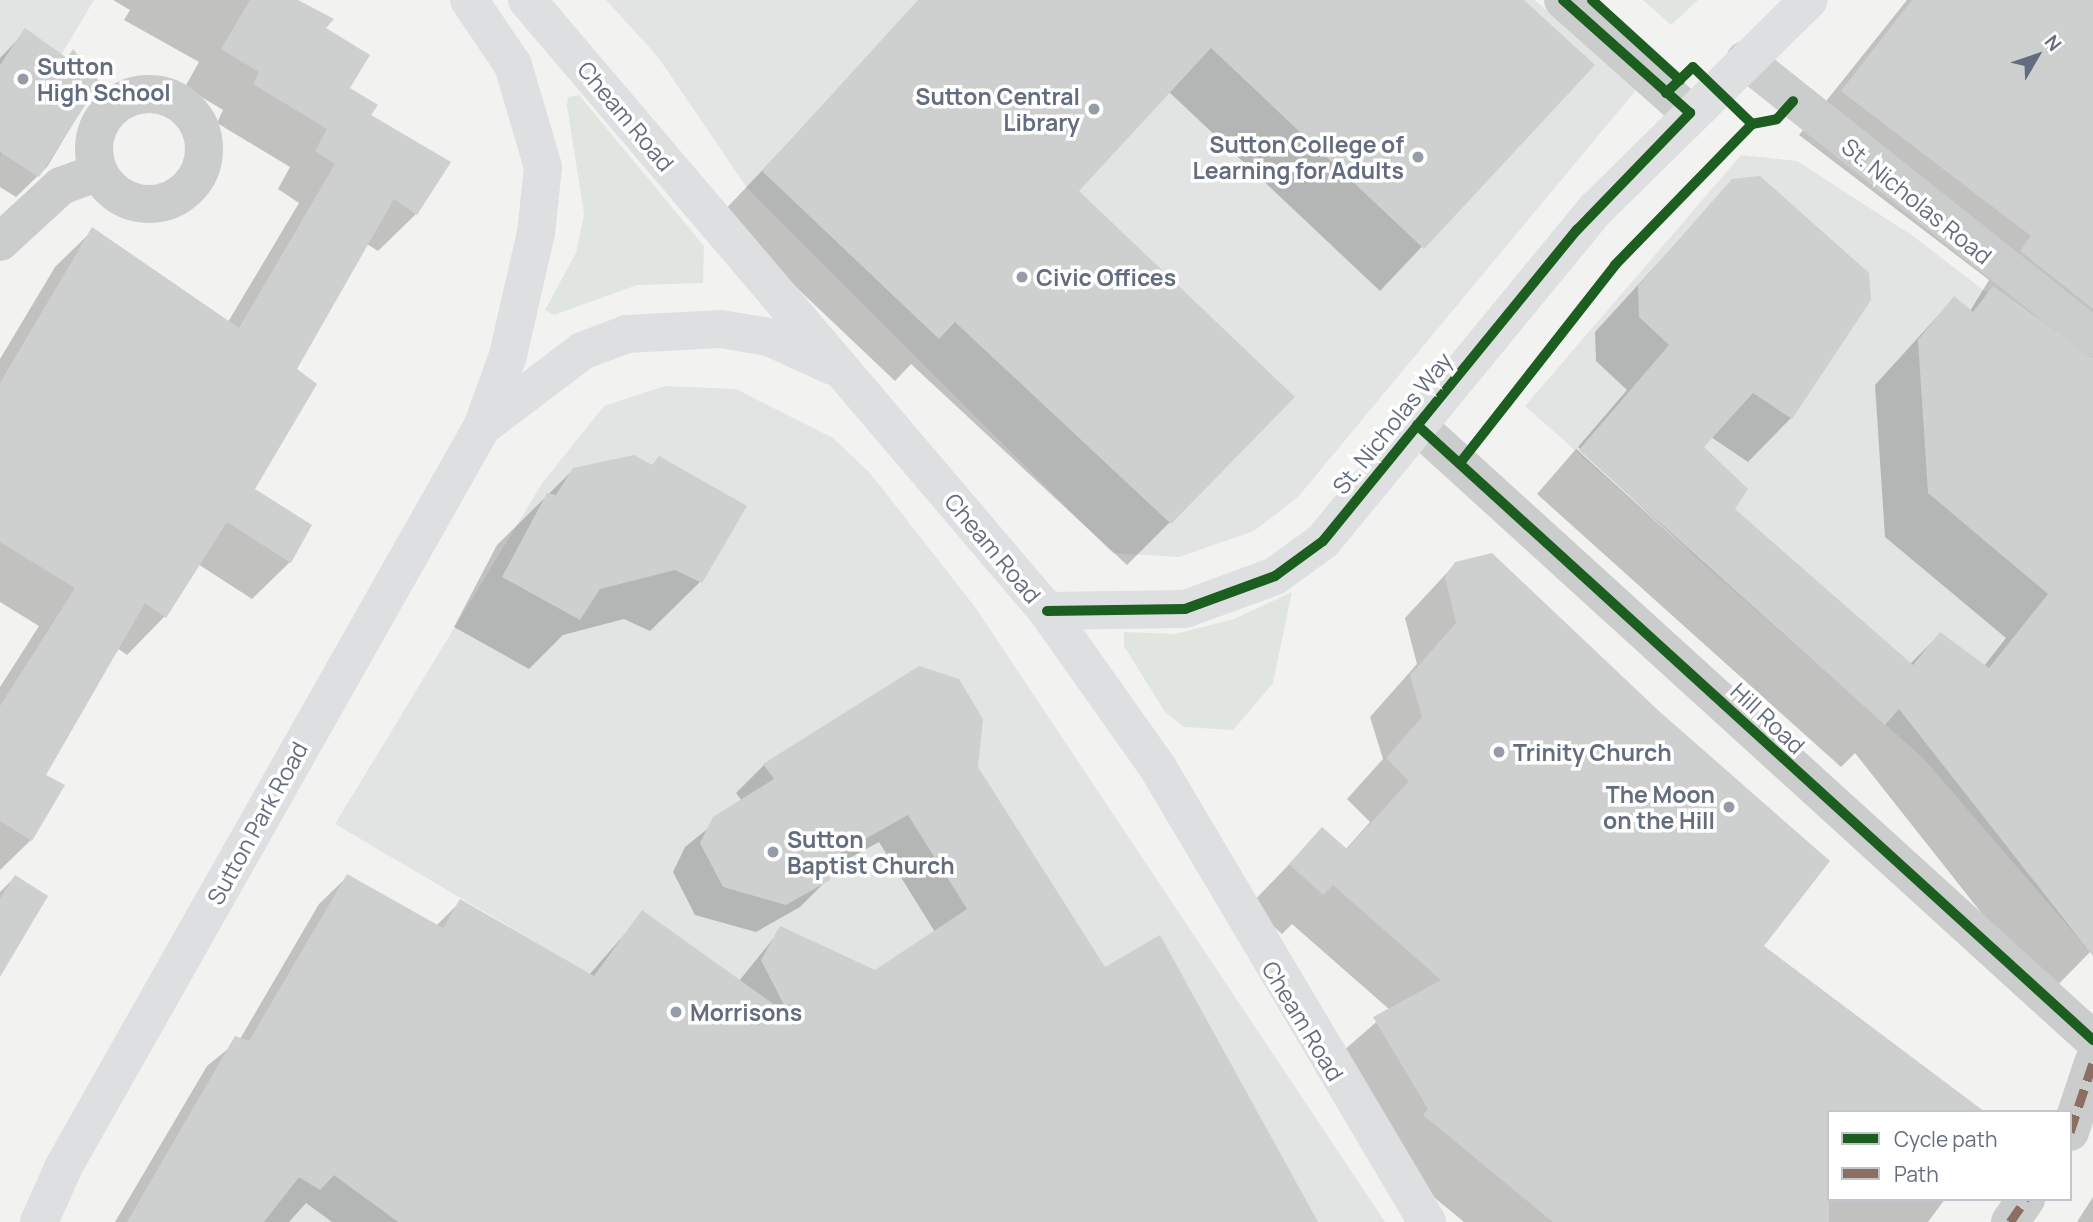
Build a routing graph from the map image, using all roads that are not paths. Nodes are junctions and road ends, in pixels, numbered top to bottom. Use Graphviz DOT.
graph roads {
  1 [pos="469,0"];
  2 [pos="527,0"];
  3 [pos="1563,0"];
  4 [pos="1809,0"];
  5 [pos="1745,60"];
  6 [pos="1690,113"];
  7 [pos="99,172"];
  8 [pos="0,242"];
  9 [pos="2093,337"];
  10 [pos="844,371"];
  11 [pos="1417,425"];
  12 [pos="482,427"];
  13 [pos="1047,611"];
  14 [pos="2093,1040"];
  15 [pos="2093,1063"];
  16 [pos="2072,1126"];
  17 [pos="2025,1201"];
  18 [pos="39,1222"];
  19 [pos="1427,1222"];
  20 [pos="2010,1222"];
  1 -- 12 [label="main road, Sutton Park Road"];
  2 -- 10 [label="main road, Cheam Road"];
  3 -- 6 [label="street"];
  4 -- 5 [label="main road, St. Nicholas Way"];
  5 -- 6 [label="main road, St. Nicholas Way"];
  5 -- 9 [label="street, St. Nicholas Road"];
  6 -- 11 [label="main road, St. Nicholas Way"];
  7 -- 8 [label="street"];
  10 -- 12 [label="main road, Sutton Park Road"];
  10 -- 13 [label="main road, Cheam Road"];
  11 -- 13 [label="main road, St. Nicholas Way"];
  11 -- 14 [label="street, Hill Road"];
  12 -- 18 [label="main road, Sutton Park Road"];
  13 -- 19 [label="main road, Cheam Road"];
  15 -- 16 [label="street"];
  17 -- 20 [label="street"];
}
